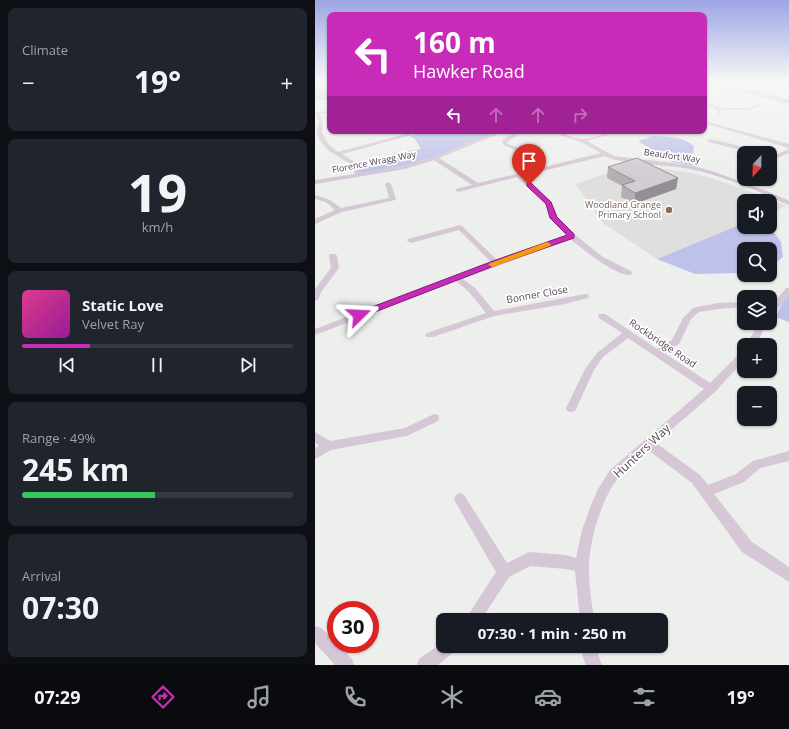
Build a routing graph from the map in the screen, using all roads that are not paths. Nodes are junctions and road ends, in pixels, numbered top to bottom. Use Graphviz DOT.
graph roads {
  1 [pos="316,114"];
  2 [pos="707,123"];
  3 [pos="387,134"];
  4 [pos="489,134"];
  5 [pos="560,134"];
  6 [pos="611,134"];
  7 [pos="409,135"];
  8 [pos="515,135"];
  9 [pos="322,138"];
  10 [pos="393,139"];
  11 [pos="315,140"];
  12 [pos="710,141"];
  13 [pos="583,142"];
  14 [pos="789,146"];
  15 [pos="737,147"];
  16 [pos="789,151"];
  17 [pos="339,154"];
  18 [pos="605,154"];
  19 [pos="777,156"];
  20 [pos="435,158"];
  21 [pos="539,171"];
  22 [pos="358,175"];
  23 [pos="519,176"];
  24 [pos="315,182"];
  25 [pos="388,184"];
  26 [pos="476,185"];
  27 [pos="458,190"];
  28 [pos="315,197"];
  29 [pos="788,201"];
  30 [pos="340,210"];
  31 [pos="315,222"];
  32 [pos="571,236"];
  33 [pos="411,242"];
  34 [pos="333,256"];
  35 [pos="496,263"];
  36 [pos="628,273"];
  37 [pos="457,278"];
  38 [pos="789,290"];
  39 [pos="316,294"];
  40 [pos="585,296"];
  41 [pos="777,304"];
  42 [pos="737,305"];
  43 [pos="492,314"];
  44 [pos="602,316"];
  45 [pos="316,329"];
  46 [pos="628,333"];
  47 [pos="430,335"];
  48 [pos="657,354"];
  49 [pos="737,363"];
  50 [pos="711,389"];
  51 [pos="571,408"];
  52 [pos="434,418"];
  53 [pos="315,436"];
  54 [pos="648,444"];
  55 [pos="329,446"];
  56 [pos="315,454"];
  57 [pos="789,456"];
  58 [pos="705,492"];
  59 [pos="460,499"];
  60 [pos="582,566"];
  61 [pos="504,572"];
  62 [pos="789,575"];
  63 [pos="477,613"];
  64 [pos="586,613"];
  65 [pos="316,634"];
  66 [pos="441,653"];
  67 [pos="590,653"];
  68 [pos="346,665"];
  69 [pos="425,665"];
  70 [pos="594,665"];
  1 -- 9 [label="street"];
  2 -- 14 [label="street"];
  3 -- 10 [label="street"];
  4 -- 20 [label="street, Florence Wragg Way"];
  5 -- 13 [label="street, Beaufort Way"];
  6 -- 13 [label="street"];
  7 -- 10 [label="street"];
  8 -- 21 [label="street"];
  9 -- 11 [label="street"];
  9 -- 17 [label="street"];
  10 -- 17 [label="street"];
  12 -- 15 [label="street"];
  13 -- 18 [label="street, Beaufort Way"];
  16 -- 19 [label="street"];
  17 -- 22 [label="street"];
  18 -- 21 [label="street"];
  18 -- 29 [label="street, Beaufort Way"];
  20 -- 22 [label="street, Florence Wragg Way"];
  20 -- 26 [label="street"];
  21 -- 23 [label="street"];
  22 -- 24 [label="street, Florence Wragg Way"];
  23 -- 26 [label="street"];
  23 -- 32 [label="street"];
  25 -- 30 [label="street"];
  26 -- 27 [label="street"];
  28 -- 30 [label="street"];
  30 -- 31 [label="street"];
  32 -- 35 [label="street"];
  32 -- 36 [label="street"];
  33 -- 35 [label="street"];
  34 -- 39 [label="street"];
  35 -- 37 [label="street"];
  37 -- 43 [label="street"];
  37 -- 45 [label="street"];
  38 -- 41 [label="street"];
  40 -- 43 [label="street, Bonner Close"];
  42 -- 48 [label="street"];
  43 -- 47 [label="street, Bonner Close"];
  44 -- 46 [label="street, Rockbridge Road"];
  46 -- 48 [label="street, Rockbridge Road"];
  46 -- 51 [label="street"];
  48 -- 50 [label="street, Rockbridge Road"];
  49 -- 50 [label="street, Hunters Way"];
  50 -- 54 [label="street, Hunters Way"];
  52 -- 55 [label="street"];
  53 -- 55 [label="street"];
  54 -- 58 [label="street"];
  54 -- 60 [label="street, Hunters Way"];
  55 -- 56 [label="street"];
  57 -- 58 [label="street"];
  58 -- 62 [label="street"];
  59 -- 61 [label="street"];
  60 -- 61 [label="street"];
  60 -- 64 [label="street, Hunters Way"];
  61 -- 63 [label="street"];
  65 -- 68 [label="street"];
  66 -- 69 [label="street"];
  67 -- 70 [label="street"];
}
